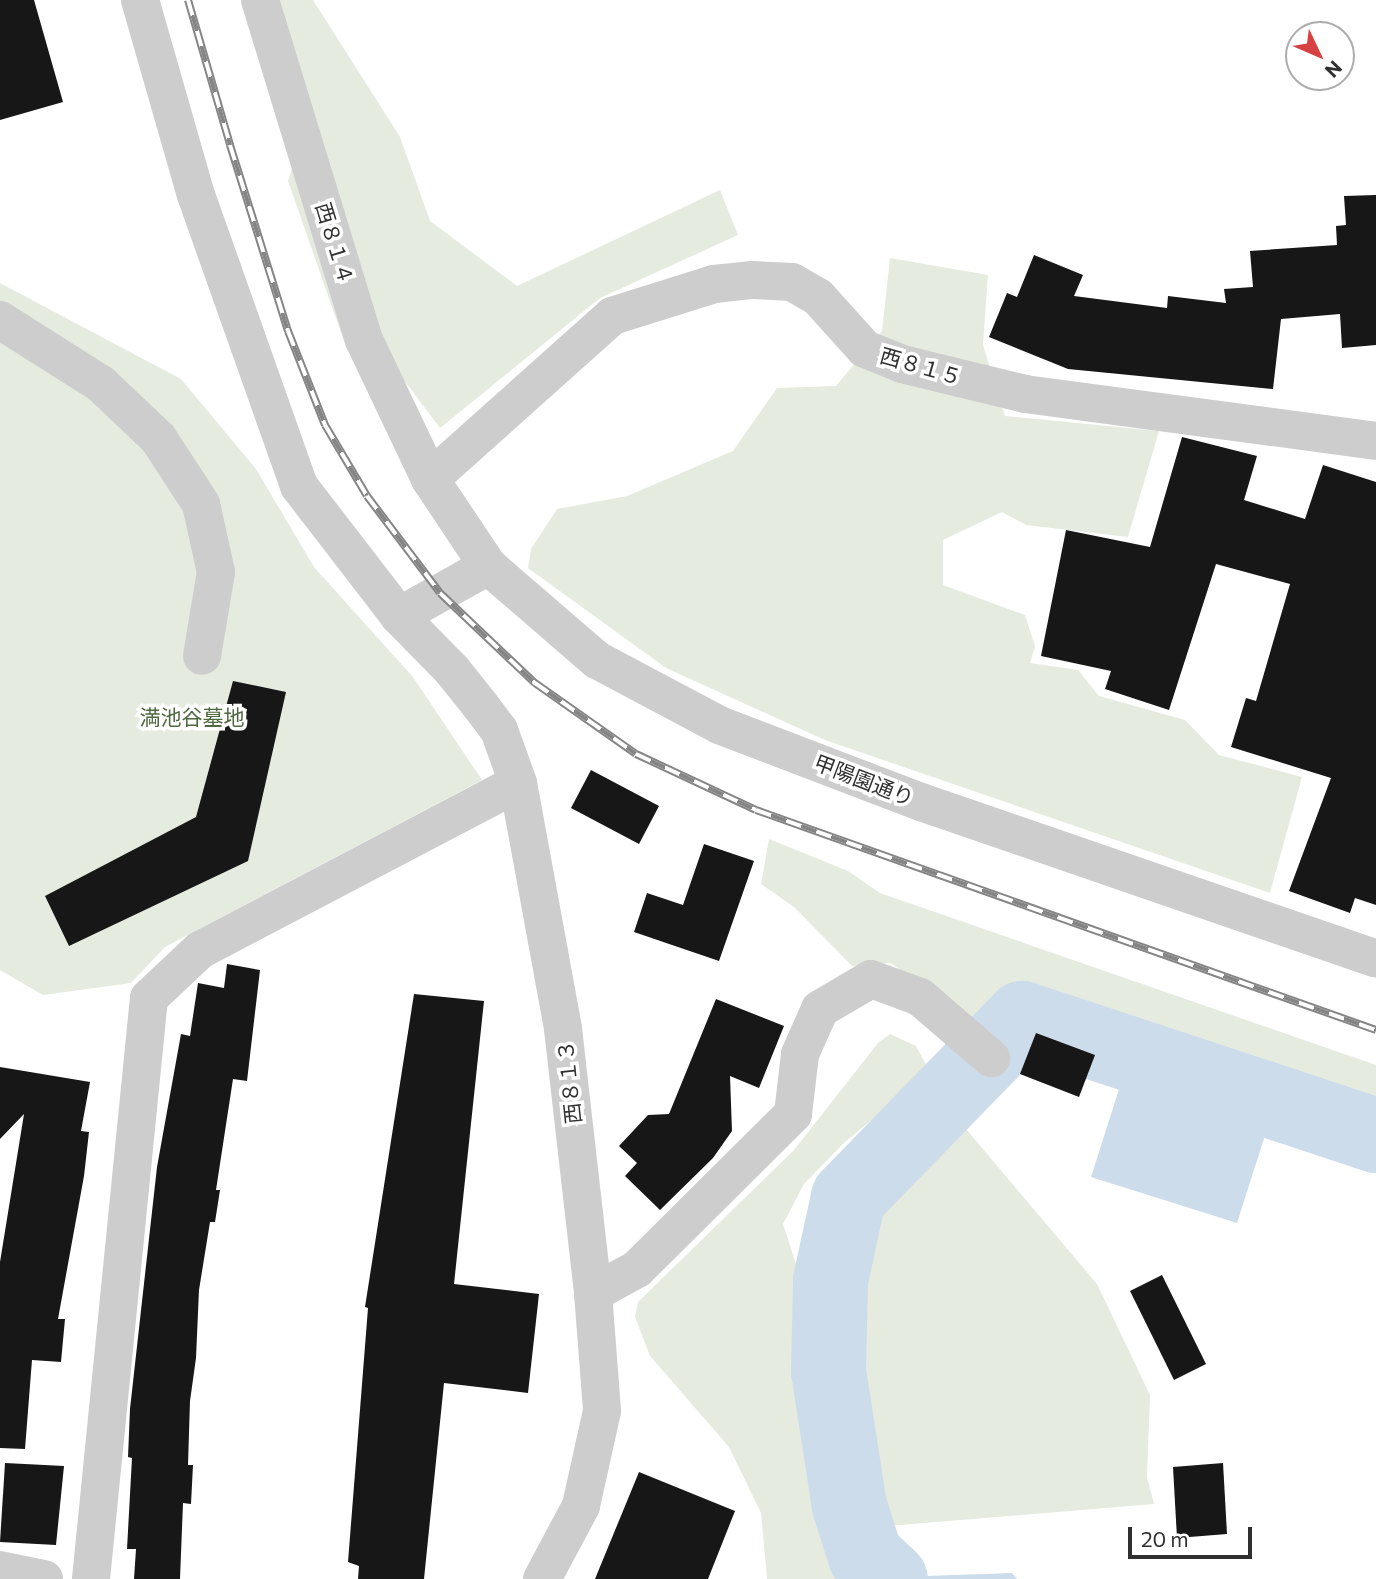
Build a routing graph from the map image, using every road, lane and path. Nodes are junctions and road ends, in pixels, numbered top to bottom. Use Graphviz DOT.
graph roads {
  1 [pos="140,0"];
  2 [pos="260,0"];
  3 [pos="0,320"];
  4 [pos="1376,441"];
  5 [pos="430,479"];
  6 [pos="488,566"];
  7 [pos="399,616"];
  8 [pos="202,656"];
  9 [pos="519,783"];
  10 [pos="1376,959"];
  11 [pos="991,1058"];
  12 [pos="593,1293"];
  13 [pos="0,1570"];
  14 [pos="44,1579"];
  15 [pos="91,1579"];
  16 [pos="542,1579"];
  1 -- 7 [label="street, 西８１３"];
  2 -- 5 [label="street, 西８１４"];
  3 -- 8 [label="street"];
  4 -- 5 [label="street, 西８１５"];
  5 -- 6 [label="street, 甲陽園通り"];
  6 -- 7 [label="street"];
  6 -- 10 [label="street, 甲陽園通り"];
  7 -- 9 [label="street, 西８１３"];
  9 -- 12 [label="street, 西８１３"];
  9 -- 15 [label="street"];
  11 -- 12 [label="street"];
  12 -- 16 [label="street, 西８１３"];
  13 -- 14 [label="street"];
}
